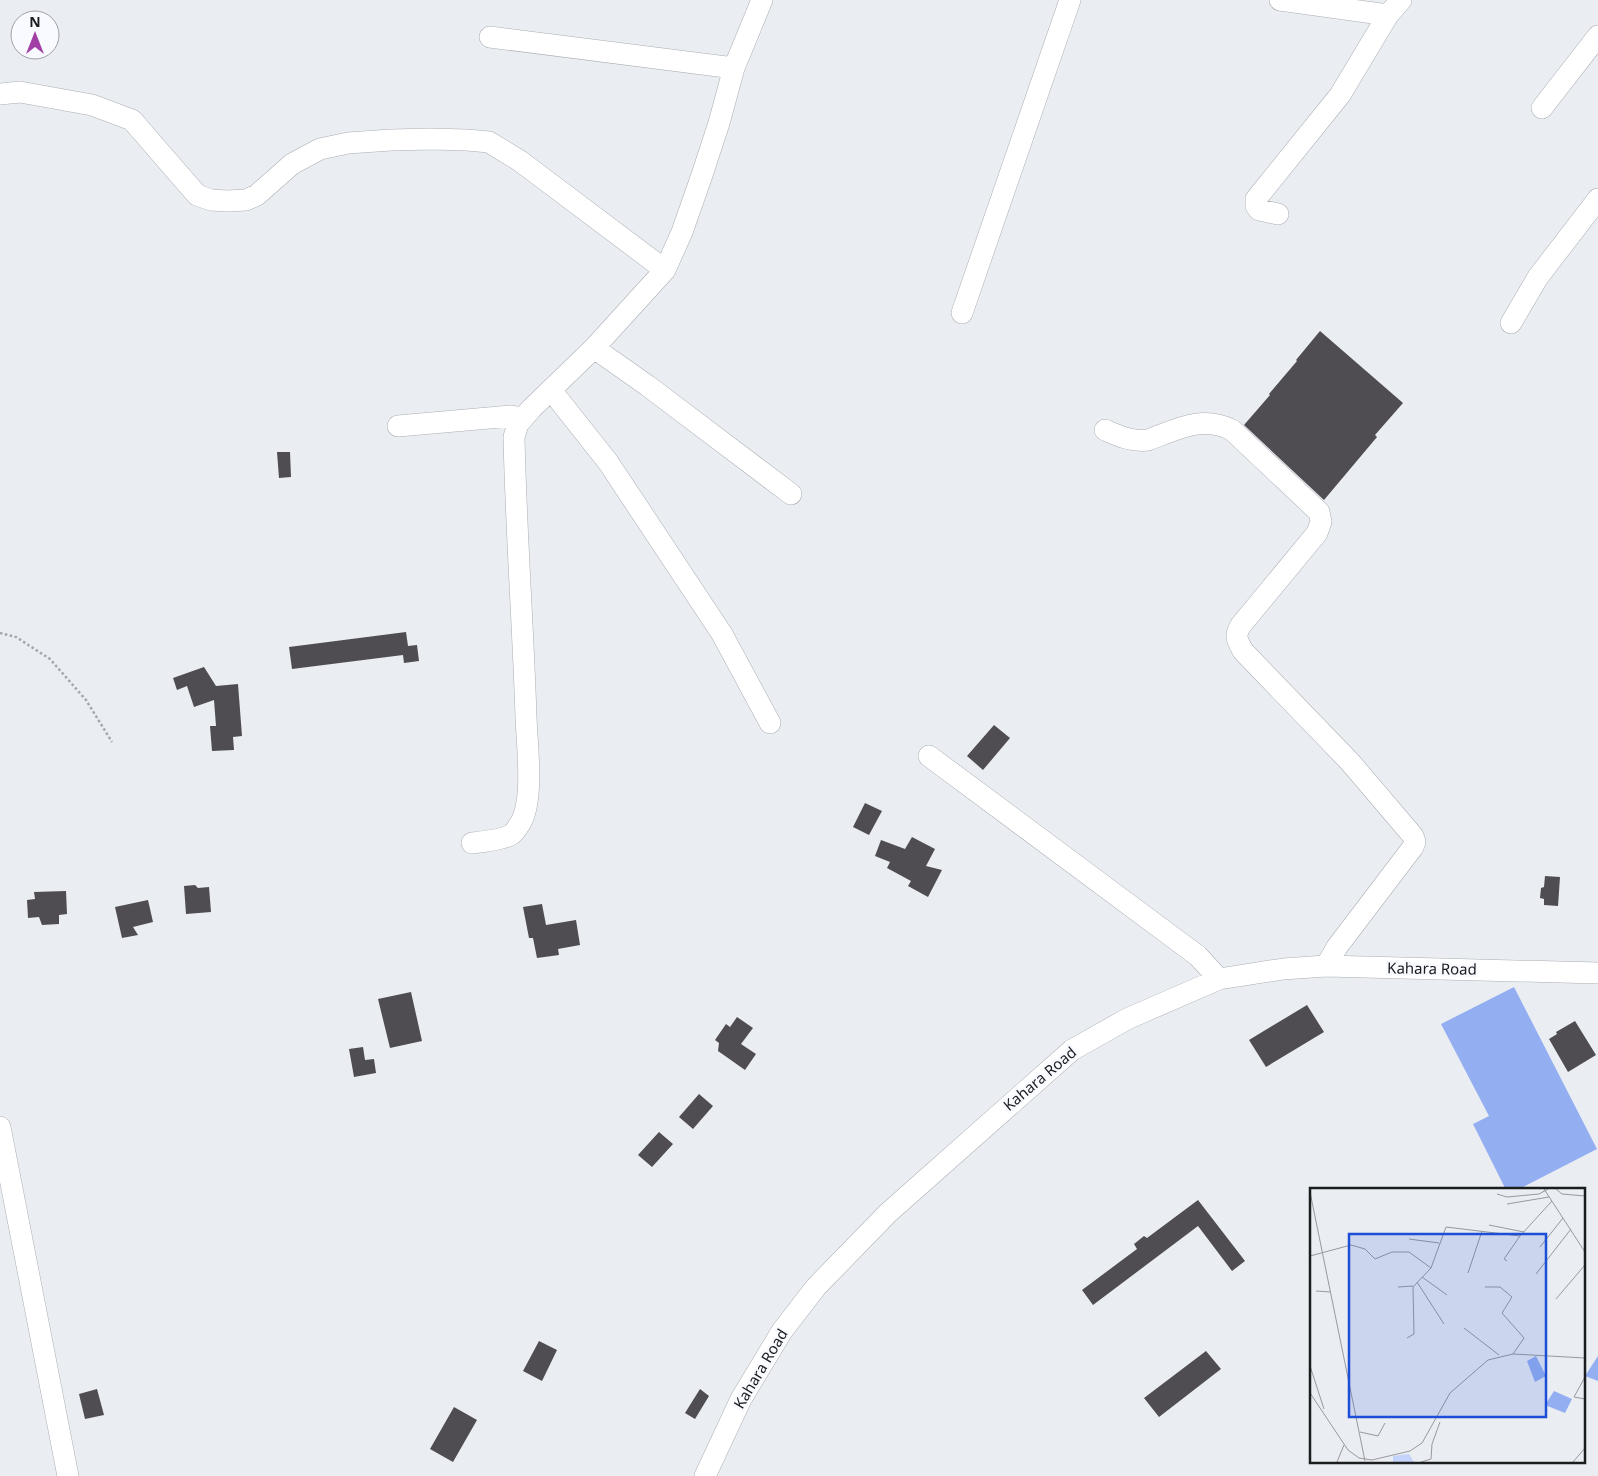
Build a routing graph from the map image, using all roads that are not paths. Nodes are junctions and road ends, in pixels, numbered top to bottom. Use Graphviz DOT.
graph roads {
  1 [pos="762,0"];
  2 [pos="1070,0"];
  3 [pos="1280,0"];
  4 [pos="1394,8"];
  5 [pos="1598,36"];
  6 [pos="490,38"];
  7 [pos="734,68"];
  8 [pos="0,94"];
  9 [pos="1542,108"];
  10 [pos="1598,199"];
  11 [pos="1278,214"];
  12 [pos="664,270"];
  13 [pos="962,313"];
  14 [pos="1511,323"];
  15 [pos="594,348"];
  16 [pos="551,390"];
  17 [pos="523,418"];
  18 [pos="398,426"];
  19 [pos="1105,430"];
  20 [pos="791,494"];
  21 [pos="770,723"];
  22 [pos="929,756"];
  23 [pos="472,842"];
  24 [pos="1326,966"];
  25 [pos="1598,973"];
  26 [pos="1219,979"];
  27 [pos="0,1127"];
  28 [pos="68,1476"];
  29 [pos="705,1476"];
  1 -- 7 [label="street"];
  2 -- 13 [label="street"];
  3 -- 4 [label="street"];
  4 -- 11 [label="street"];
  5 -- 9 [label="street"];
  6 -- 7 [label="street"];
  7 -- 12 [label="street"];
  8 -- 12 [label="street"];
  10 -- 14 [label="street"];
  12 -- 15 [label="street"];
  15 -- 16 [label="street"];
  15 -- 20 [label="street"];
  16 -- 17 [label="street"];
  16 -- 21 [label="street"];
  17 -- 18 [label="street"];
  17 -- 23 [label="street"];
  19 -- 24 [label="street"];
  22 -- 26 [label="street"];
  24 -- 25 [label="street, Kahara Road"];
  24 -- 26 [label="street, Kahara Road"];
  26 -- 29 [label="street, Kahara Road"];
  27 -- 28 [label="street"];
}
